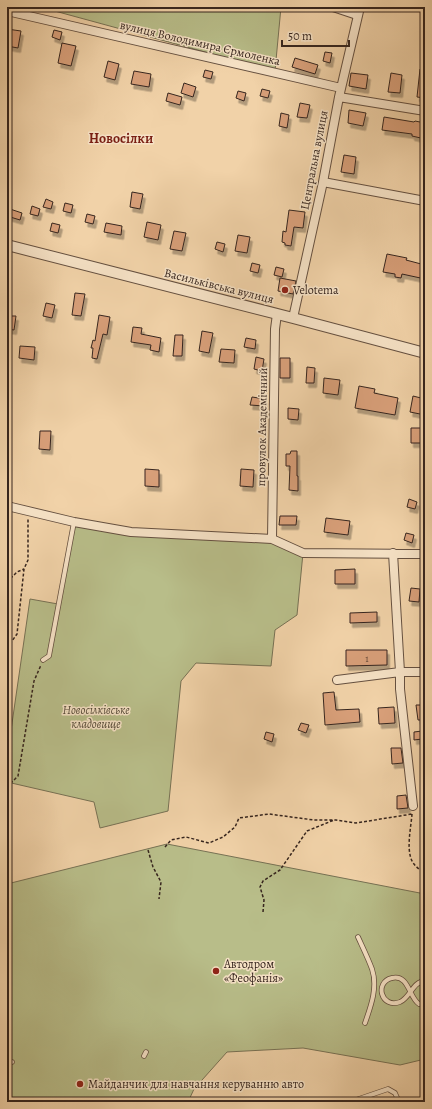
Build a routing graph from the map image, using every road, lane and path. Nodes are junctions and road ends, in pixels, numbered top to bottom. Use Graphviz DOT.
graph roads {
  1 [pos="333,7"];
  2 [pos="7,10"];
  3 [pos="358,11"];
  4 [pos="341,88"];
  5 [pos="339,97"];
  6 [pos="425,111"];
  7 [pos="323,182"];
  8 [pos="425,201"];
  9 [pos="7,245"];
  10 [pos="278,314"];
  11 [pos="293,318"];
  12 [pos="425,353"];
  13 [pos="7,506"];
  14 [pos="28,511"];
  15 [pos="74,522"];
  16 [pos="272,539"];
  17 [pos="393,553"];
  18 [pos="425,554"];
  19 [pos="24,569"];
  20 [pos="7,582"];
  21 [pos="7,648"];
  22 [pos="43,660"];
  23 [pos="400,672"];
  24 [pos="425,672"];
  25 [pos="337,680"];
  26 [pos="7,787"];
  27 [pos="413,806"];
  28 [pos="412,814"];
  29 [pos="336,820"];
  30 [pos="165,847"];
  31 [pos="148,850"];
  32 [pos="425,875"];
  33 [pos="159,899"];
  34 [pos="263,912"];
  35 [pos="358,937"];
  36 [pos="425,981"];
  37 [pos="374,987"];
  38 [pos="382,987"];
  39 [pos="411,992"];
  40 [pos="425,1005"];
  41 [pos="365,1022"];
  42 [pos="7,1062"];
  43 [pos="12,1062"];
  44 [pos="350,1102"];
  45 [pos="399,1102"];
  1 -- 3 [label="street"];
  2 -- 4 [label="street, вулиця Володимира Єрмоленка"];
  3 -- 4 [label="street, Центральна вулиця"];
  4 -- 5 [label="street, Центральна вулиця"];
  5 -- 6 [label="street"];
  5 -- 7 [label="street, Центральна вулиця"];
  7 -- 8 [label="street"];
  7 -- 11 [label="street, Центральна вулиця"];
  9 -- 10 [label="street, Васильківська вулиця"];
  10 -- 11 [label="street, Васильківська вулиця"];
  10 -- 16 [label="street, провулок Академічний"];
  11 -- 12 [label="street, Васильківська вулиця"];
  13 -- 14 [label="street"];
  14 -- 15 [label="street"];
  14 -- 19 [label="path"];
  15 -- 16 [label="street"];
  15 -- 22 [label="lane"];
  16 -- 17 [label="street"];
  17 -- 18 [label="street"];
  17 -- 23 [label="street"];
  19 -- 20 [label="path"];
  19 -- 21 [label="path"];
  22 -- 26 [label="path"];
  23 -- 24 [label="street"];
  23 -- 25 [label="street"];
  23 -- 27 [label="street"];
  27 -- 28 [label="path"];
  28 -- 29 [label="path"];
  28 -- 32 [label="path"];
  29 -- 30 [label="path"];
  29 -- 34 [label="path"];
  31 -- 33 [label="path"];
  35 -- 37 [label="lane"];
  36 -- 39 [label="lane"];
  37 -- 38 [label="lane"];
  37 -- 41 [label="lane"];
  38 -- 39 [label="lane"];
  38 -- 39 [label="lane"];
  39 -- 40 [label="lane"];
  42 -- 43 [label="lane"];
  44 -- 45 [label="lane"];
}
